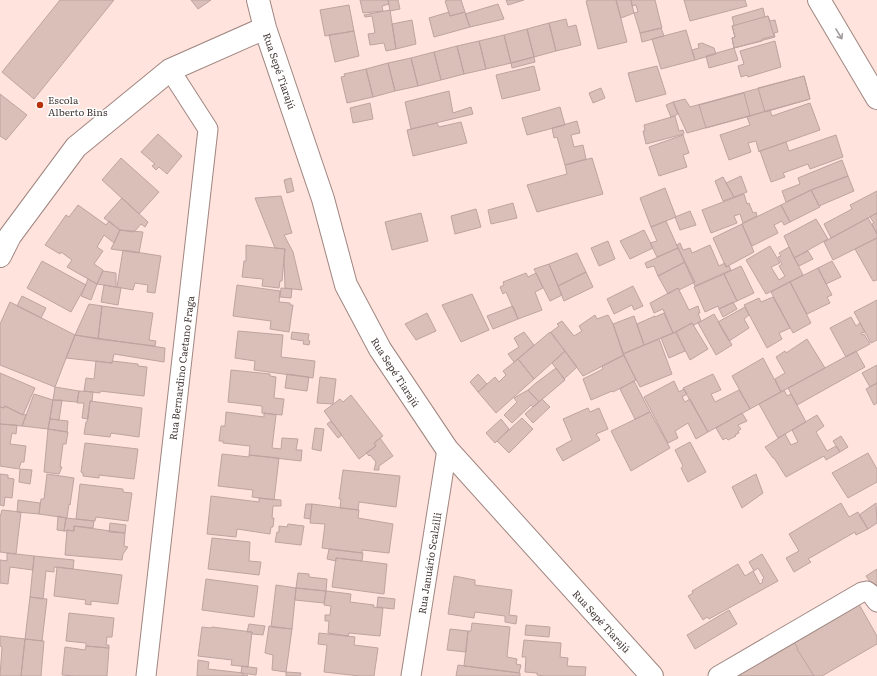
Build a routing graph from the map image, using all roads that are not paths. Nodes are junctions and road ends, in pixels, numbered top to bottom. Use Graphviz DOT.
graph roads {
  1 [pos="258,0"];
  2 [pos="819,0"];
  3 [pos="265,28"];
  4 [pos="170,70"];
  5 [pos="876,95"];
  6 [pos="5,233"];
  7 [pos="0,256"];
  8 [pos="447,449"];
  9 [pos="877,602"];
  10 [pos="146,676"];
  11 [pos="412,676"];
  12 [pos="652,676"];
  13 [pos="718,676"];
  1 -- 3 [label="street, Rua Sepé Tiarajú"];
  2 -- 5 [label="street, one-way"];
  3 -- 4 [label="street"];
  3 -- 8 [label="street, Rua Sepé Tiarajú"];
  4 -- 6 [label="street"];
  4 -- 10 [label="street, Rua Bernardino Caetano Fraga"];
  6 -- 7 [label="street"];
  8 -- 11 [label="street, Rua Januário Scalzilli"];
  8 -- 12 [label="street, Rua Sepé Tiarajú"];
  9 -- 13 [label="street"];
}
